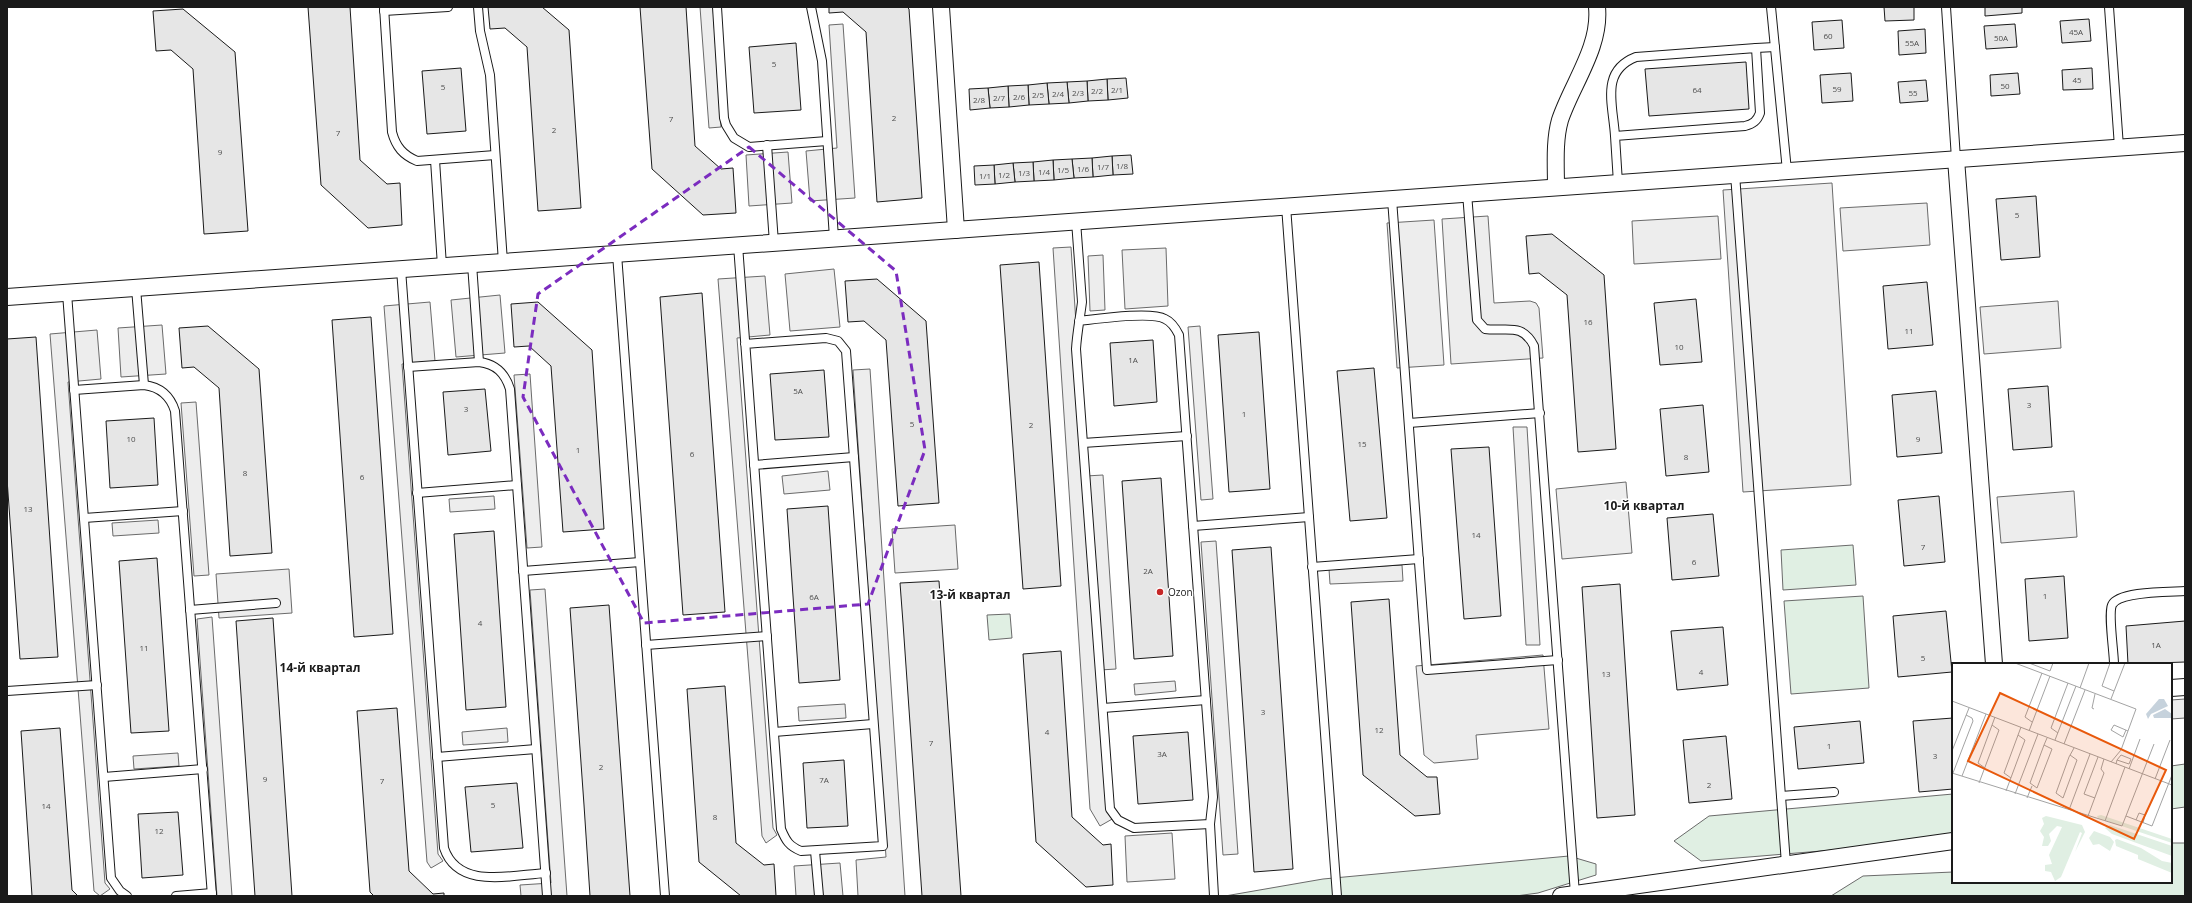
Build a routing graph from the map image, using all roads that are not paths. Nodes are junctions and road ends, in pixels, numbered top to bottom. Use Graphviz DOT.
graph roads {
  1 [pos="448,7"];
  2 [pos="478,7"];
  3 [pos="716,7"];
  4 [pos="811,7"];
  5 [pos="940,7"];
  6 [pos="1597,7"];
  7 [pos="1771,7"];
  8 [pos="1946,7"];
  9 [pos="2109,7"];
  10 [pos="384,9"];
  11 [pos="1775,47"];
  12 [pos="1756,48"];
  13 [pos="1615,136"];
  14 [pos="827,141"];
  15 [pos="2185,142"];
  16 [pos="767,145"];
  17 [pos="2119,147"];
  18 [pos="496,155"];
  19 [pos="1956,159"];
  20 [pos="435,160"];
  21 [pos="1787,171"];
  22 [pos="1735,174"];
  23 [pos="1618,183"];
  24 [pos="1556,187"];
  25 [pos="1466,194"];
  26 [pos="1392,199"];
  27 [pos="1286,206"];
  28 [pos="1076,221"];
  29 [pos="956,230"];
  30 [pos="834,238"];
  31 [pos="774,243"];
  32 [pos="738,245"];
  33 [pos="617,254"];
  34 [pos="503,262"];
  35 [pos="472,264"];
  36 [pos="442,266"];
  37 [pos="401,269"];
  38 [pos="136,288"];
  39 [pos="67,293"];
  40 [pos="7,297"];
  41 [pos="1079,321"];
  42 [pos="745,344"];
  43 [pos="479,362"];
  44 [pos="408,367"];
  45 [pos="144,384"];
  46 [pos="74,390"];
  47 [pos="1540,413"];
  48 [pos="1409,423"];
  49 [pos="1187,436"];
  50 [pos="1083,443"];
  51 [pos="854,457"];
  52 [pos="754,465"];
  53 [pos="517,485"];
  54 [pos="418,493"];
  55 [pos="183,511"];
  56 [pos="1309,517"];
  57 [pos="84,518"];
  58 [pos="1193,526"];
  59 [pos="1419,559"];
  60 [pos="640,562"];
  61 [pos="1312,567"];
  62 [pos="524,571"];
  63 [pos="2185,591"];
  64 [pos="276,603"];
  65 [pos="190,610"];
  66 [pos="767,636"];
  67 [pos="646,645"];
  68 [pos="1558,660"];
  69 [pos="1994,663"];
  70 [pos="2114,663"];
  71 [pos="97,684"];
  72 [pos="2185,687"];
  73 [pos="2172,688"];
  74 [pos="7,691"];
  75 [pos="1206,700"];
  76 [pos="1103,708"];
  77 [pos="874,724"];
  78 [pos="774,732"];
  79 [pos="536,750"];
  80 [pos="437,757"];
  81 [pos="202,769"];
  82 [pos="104,776"];
  83 [pos="1834,792"];
  84 [pos="1781,796"];
  85 [pos="1210,824"];
  86 [pos="1952,841"];
  87 [pos="816,851"];
  88 [pos="1786,864"];
  89 [pos="546,873"];
  90 [pos="212,895"];
  91 [pos="1568,895"];
  92 [pos="127,896"];
  93 [pos="176,896"];
  94 [pos="547,896"];
  95 [pos="665,896"];
  96 [pos="819,896"];
  97 [pos="1214,896"];
  98 [pos="1337,896"];
  1 -- 10 [label="lane"];
  2 -- 18 [label="lane"];
  3 -- 16 [label="lane"];
  4 -- 14 [label="lane"];
  5 -- 29 [label="street"];
  6 -- 24 [label="street"];
  7 -- 11 [label="lane"];
  8 -- 19 [label="lane"];
  9 -- 17 [label="lane"];
  10 -- 20 [label="lane"];
  11 -- 12 [label="lane"];
  11 -- 21 [label="lane"];
  12 -- 13 [label="lane"];
  12 -- 13 [label="lane"];
  13 -- 23 [label="lane"];
  14 -- 16 [label="lane"];
  14 -- 30 [label="lane"];
  15 -- 17 [label="street"];
  16 -- 31 [label="lane"];
  17 -- 19 [label="street"];
  18 -- 20 [label="lane"];
  18 -- 34 [label="lane"];
  19 -- 21 [label="street"];
  19 -- 69 [label="street"];
  20 -- 36 [label="lane"];
  21 -- 22 [label="street"];
  22 -- 23 [label="street"];
  22 -- 84 [label="lane"];
  23 -- 24 [label="street"];
  24 -- 25 [label="street"];
  25 -- 26 [label="street"];
  25 -- 47 [label="lane"];
  26 -- 27 [label="street"];
  26 -- 48 [label="lane"];
  27 -- 28 [label="street"];
  27 -- 56 [label="lane"];
  28 -- 29 [label="street"];
  28 -- 41 [label="lane"];
  29 -- 30 [label="street"];
  30 -- 31 [label="street"];
  31 -- 32 [label="street"];
  32 -- 33 [label="street"];
  32 -- 42 [label="lane"];
  33 -- 34 [label="street"];
  33 -- 60 [label="lane"];
  34 -- 35 [label="street"];
  35 -- 36 [label="street"];
  35 -- 43 [label="lane"];
  36 -- 37 [label="street"];
  37 -- 38 [label="street"];
  37 -- 44 [label="lane"];
  38 -- 39 [label="street"];
  38 -- 45 [label="lane"];
  39 -- 40 [label="street"];
  39 -- 46 [label="lane"];
  41 -- 49 [label="lane"];
  41 -- 50 [label="lane"];
  42 -- 51 [label="lane"];
  42 -- 52 [label="lane"];
  43 -- 44 [label="lane"];
  43 -- 53 [label="lane"];
  44 -- 54 [label="lane"];
  45 -- 46 [label="lane"];
  45 -- 55 [label="lane"];
  46 -- 57 [label="lane"];
  47 -- 48 [label="lane"];
  47 -- 68 [label="lane"];
  48 -- 59 [label="lane"];
  49 -- 50 [label="lane"];
  49 -- 58 [label="lane"];
  50 -- 76 [label="lane"];
  51 -- 52 [label="lane"];
  51 -- 77 [label="lane"];
  52 -- 66 [label="lane"];
  53 -- 54 [label="lane"];
  53 -- 62 [label="lane"];
  54 -- 80 [label="lane"];
  55 -- 57 [label="lane"];
  55 -- 65 [label="lane"];
  56 -- 58 [label="lane"];
  56 -- 61 [label="lane"];
  57 -- 71 [label="lane"];
  58 -- 75 [label="lane"];
  59 -- 61 [label="lane"];
  59 -- 68 [label="lane"];
  60 -- 62 [label="lane"];
  60 -- 67 [label="lane"];
  61 -- 98 [label="lane"];
  62 -- 79 [label="lane"];
  63 -- 70 [label="lane"];
  64 -- 65 [label="lane"];
  65 -- 81 [label="lane"];
  66 -- 67 [label="lane"];
  66 -- 78 [label="lane"];
  67 -- 95 [label="lane"];
  68 -- 91 [label="lane"];
  71 -- 74 [label="lane"];
  71 -- 82 [label="lane"];
  72 -- 73 [label="street"];
  75 -- 76 [label="lane"];
  75 -- 85 [label="lane"];
  76 -- 85 [label="lane"];
  77 -- 78 [label="lane"];
  77 -- 87 [label="lane"];
  78 -- 87 [label="lane"];
  79 -- 80 [label="lane"];
  79 -- 89 [label="lane"];
  80 -- 89 [label="lane"];
  81 -- 82 [label="lane"];
  81 -- 90 [label="lane"];
  82 -- 92 [label="lane"];
  83 -- 84 [label="lane"];
  84 -- 88 [label="lane"];
  85 -- 97 [label="lane"];
  86 -- 88 [label="street"];
  87 -- 96 [label="lane"];
  88 -- 91 [label="street"];
  89 -- 94 [label="lane"];
  90 -- 93 [label="lane"];
}
